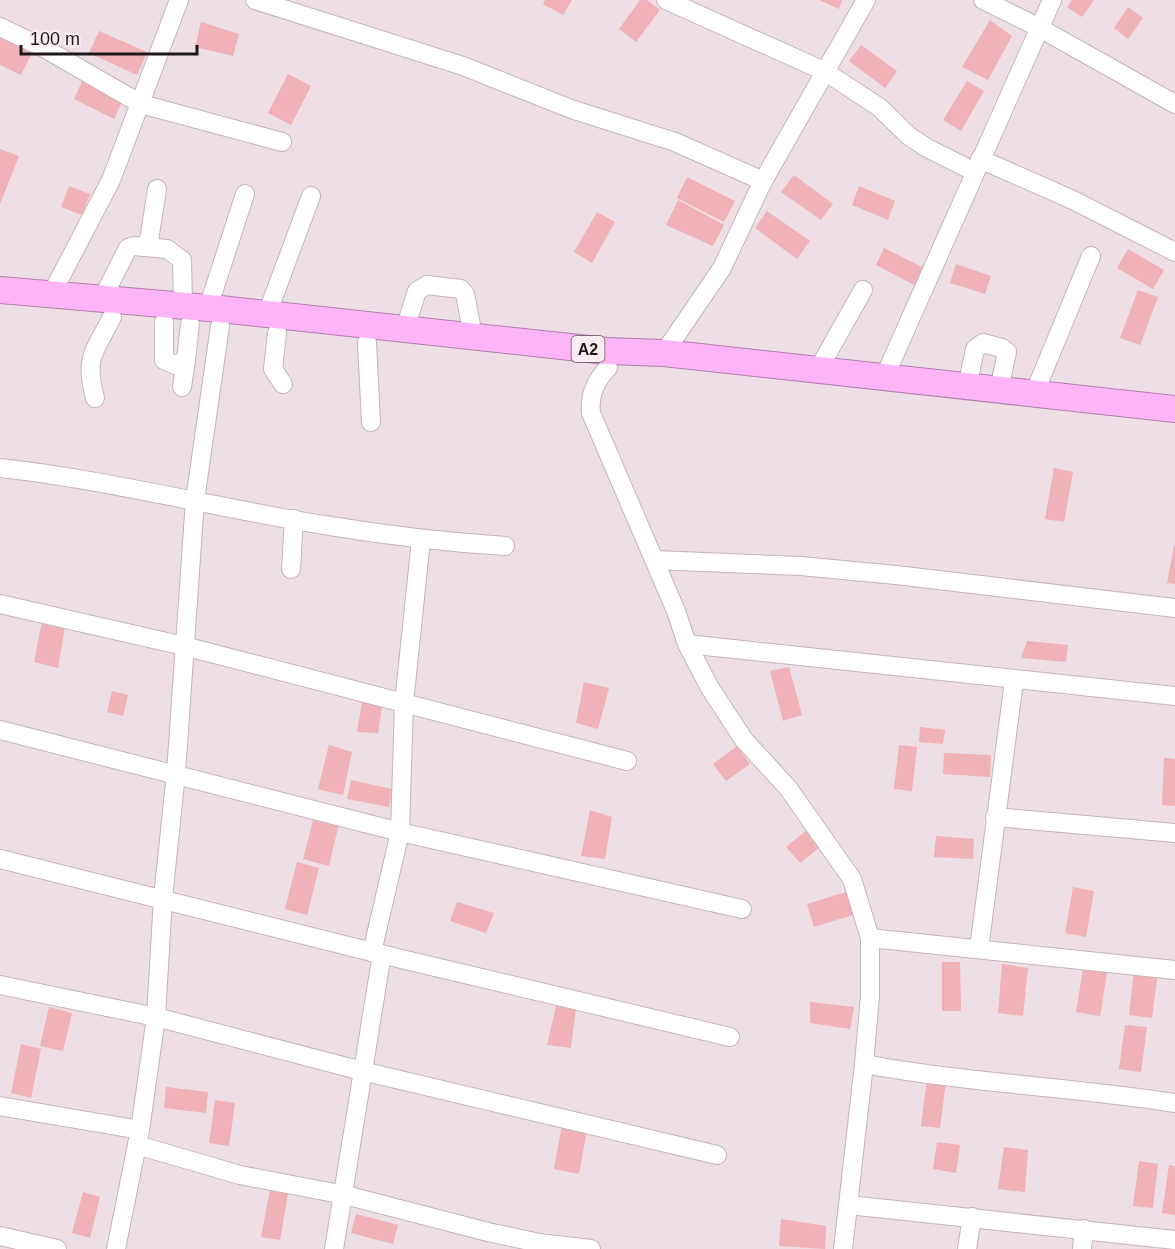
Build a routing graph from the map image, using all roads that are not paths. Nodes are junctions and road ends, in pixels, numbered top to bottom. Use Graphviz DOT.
graph roads {
  1 [pos="179,0"];
  2 [pos="255,0"];
  3 [pos="666,0"];
  4 [pos="866,0"];
  5 [pos="983,0"];
  6 [pos="1052,0"];
  7 [pos="0,27"];
  8 [pos="1038,27"];
  9 [pos="824,71"];
  10 [pos="141,104"];
  11 [pos="1175,104"];
  12 [pos="282,142"];
  13 [pos="977,165"];
  14 [pos="763,182"];
  15 [pos="157,189"];
  16 [pos="245,194"];
  17 [pos="311,196"];
  18 [pos="148,247"];
  19 [pos="1175,252"];
  20 [pos="1091,256"];
  21 [pos="0,290"];
  22 [pos="863,290"];
  23 [pos="51,295"];
  24 [pos="0,308"];
  25 [pos="107,308"];
  26 [pos="193,317"];
  27 [pos="272,323"];
  28 [pos="405,329"];
  29 [pos="473,336"];
  30 [pos="367,342"];
  31 [pos="664,353"];
  32 [pos="187,357"];
  33 [pos="608,368"];
  34 [pos="818,370"];
  35 [pos="884,378"];
  36 [pos="283,384"];
  37 [pos="182,387"];
  38 [pos="967,387"];
  39 [pos="999,390"];
  40 [pos="1034,394"];
  41 [pos="95,398"];
  42 [pos="1175,409"];
  43 [pos="371,422"];
  44 [pos="1175,427"];
  45 [pos="0,468"];
  46 [pos="195,500"];
  47 [pos="294,519"];
  48 [pos="421,540"];
  49 [pos="505,546"];
  50 [pos="655,560"];
  51 [pos="291,569"];
  52 [pos="0,604"];
  53 [pos="1175,608"];
  54 [pos="687,644"];
  55 [pos="184,646"];
  56 [pos="1014,681"];
  57 [pos="1175,696"];
  58 [pos="404,703"];
  59 [pos="0,729"];
  60 [pos="627,761"];
  61 [pos="176,773"];
  62 [pos="995,817"];
  63 [pos="400,832"];
  64 [pos="1175,833"];
  65 [pos="0,859"];
  66 [pos="163,898"];
  67 [pos="742,909"];
  68 [pos="870,938"];
  69 [pos="979,949"];
  70 [pos="377,953"];
  71 [pos="1175,970"];
  72 [pos="0,985"];
  73 [pos="156,1017"];
  74 [pos="730,1037"];
  75 [pos="864,1064"];
  76 [pos="362,1071"];
  77 [pos="1175,1104"];
  78 [pos="0,1106"];
  79 [pos="138,1138"];
  80 [pos="717,1155"];
  81 [pos="345,1195"];
  82 [pos="849,1204"];
  83 [pos="972,1217"];
  84 [pos="1084,1229"];
  85 [pos="0,1236"];
  86 [pos="1175,1240"];
  87 [pos="57,1249"];
  88 [pos="116,1249"];
  89 [pos="334,1249"];
  90 [pos="591,1249"];
  91 [pos="843,1249"];
  92 [pos="967,1249"];
  93 [pos="1082,1249"];
  1 -- 10 [label="street"];
  2 -- 14 [label="street"];
  3 -- 9 [label="street"];
  4 -- 9 [label="street"];
  5 -- 8 [label="street"];
  6 -- 8 [label="street"];
  7 -- 10 [label="street"];
  8 -- 11 [label="street"];
  8 -- 13 [label="street"];
  9 -- 13 [label="street"];
  9 -- 14 [label="street"];
  10 -- 12 [label="street"];
  10 -- 23 [label="street"];
  13 -- 19 [label="street"];
  13 -- 35 [label="street"];
  14 -- 31 [label="street"];
  15 -- 18 [label="street"];
  16 -- 26 [label="street"];
  17 -- 27 [label="street"];
  18 -- 25 [label="street"];
  18 -- 26 [label="street"];
  20 -- 40 [label="street"];
  21 -- 23 [label="highway, A2"];
  22 -- 34 [label="street"];
  23 -- 25 [label="highway, A2"];
  24 -- 25 [label="highway, A2"];
  25 -- 26 [label="highway, A2"];
  25 -- 41 [label="street"];
  26 -- 27 [label="highway, A2"];
  26 -- 32 [label="street"];
  26 -- 32 [label="street"];
  26 -- 46 [label="street"];
  27 -- 28 [label="highway, A2"];
  27 -- 30 [label="highway, A2"];
  27 -- 36 [label="street"];
  28 -- 29 [label="highway, A2"];
  28 -- 29 [label="street"];
  29 -- 31 [label="highway, A2"];
  30 -- 33 [label="highway, A2"];
  30 -- 43 [label="street"];
  31 -- 34 [label="highway, A2"];
  32 -- 37 [label="street"];
  33 -- 44 [label="highway, A2"];
  33 -- 50 [label="street"];
  34 -- 35 [label="highway, A2"];
  35 -- 38 [label="highway, A2"];
  38 -- 39 [label="highway, A2"];
  38 -- 39 [label="street"];
  39 -- 40 [label="highway, A2"];
  40 -- 42 [label="highway, A2"];
  45 -- 46 [label="street"];
  46 -- 47 [label="street"];
  46 -- 55 [label="street"];
  47 -- 48 [label="street"];
  47 -- 51 [label="street"];
  48 -- 49 [label="street"];
  48 -- 58 [label="street"];
  50 -- 53 [label="street"];
  50 -- 54 [label="street"];
  52 -- 55 [label="street"];
  54 -- 56 [label="street"];
  54 -- 68 [label="street"];
  55 -- 58 [label="street"];
  55 -- 61 [label="street"];
  56 -- 57 [label="street"];
  56 -- 62 [label="street"];
  58 -- 60 [label="street"];
  58 -- 63 [label="street"];
  59 -- 61 [label="street"];
  61 -- 63 [label="street"];
  61 -- 66 [label="street"];
  62 -- 64 [label="street"];
  62 -- 69 [label="street"];
  63 -- 67 [label="street"];
  63 -- 70 [label="street"];
  65 -- 66 [label="street"];
  66 -- 70 [label="street"];
  66 -- 73 [label="street"];
  68 -- 69 [label="street"];
  68 -- 75 [label="street"];
  69 -- 71 [label="street"];
  70 -- 74 [label="street"];
  70 -- 76 [label="street"];
  72 -- 73 [label="street"];
  73 -- 76 [label="street"];
  73 -- 79 [label="street"];
  75 -- 77 [label="street"];
  75 -- 82 [label="street"];
  76 -- 80 [label="street"];
  76 -- 81 [label="street"];
  78 -- 79 [label="street"];
  79 -- 81 [label="street"];
  79 -- 88 [label="street"];
  81 -- 89 [label="street"];
  81 -- 90 [label="street"];
  82 -- 83 [label="street"];
  82 -- 91 [label="street"];
  83 -- 84 [label="street"];
  83 -- 92 [label="street"];
  84 -- 86 [label="street"];
  84 -- 93 [label="street"];
  85 -- 87 [label="street"];
}
